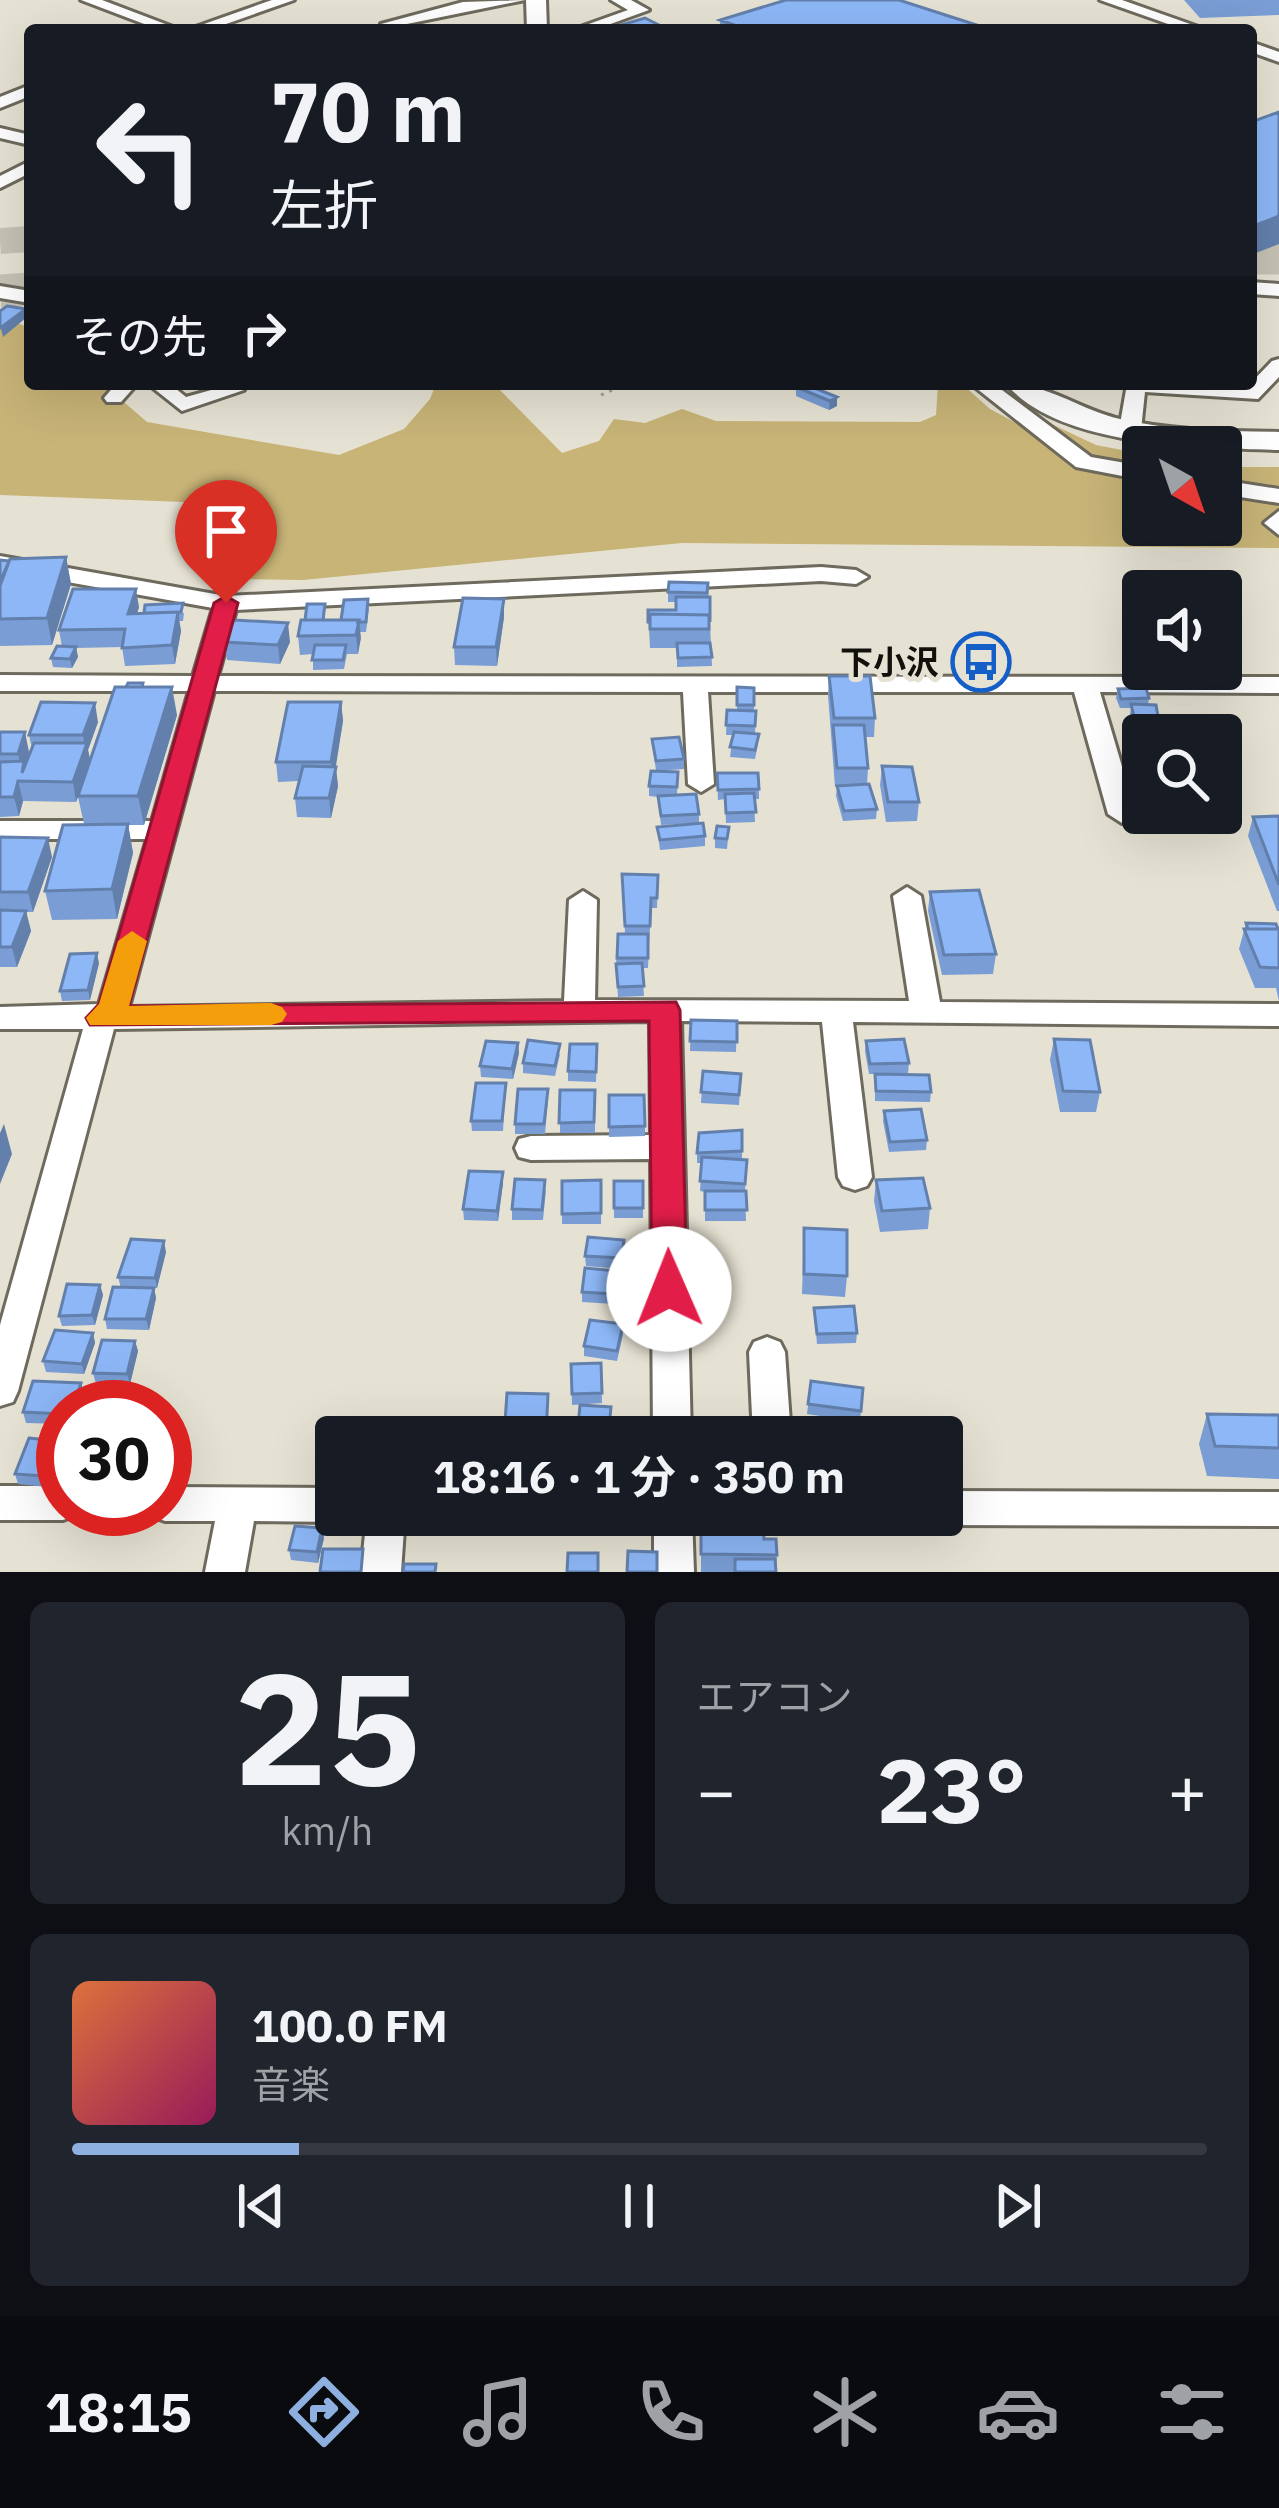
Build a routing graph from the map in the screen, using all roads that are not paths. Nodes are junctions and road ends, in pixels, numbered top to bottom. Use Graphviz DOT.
graph roads {
  1 [pos="88,0"];
  2 [pos="287,0"];
  3 [pos="518,0"];
  4 [pos="617,0"];
  5 [pos="1108,0"];
  6 [pos="157,24"];
  7 [pos="213,24"];
  8 [pos="395,24"];
  9 [pos="598,24"];
  10 [pos="1182,24"];
  11 [pos="19,171"];
  12 [pos="0,183"];
  13 [pos="1279,362"];
  14 [pos="1257,387"];
  15 [pos="162,390"];
  16 [pos="234,390"];
  17 [pos="989,390"];
  18 [pos="1031,390"];
  19 [pos="1135,390"];
  20 [pos="1176,390"];
  21 [pos="1254,390"];
  22 [pos="1130,426"];
  23 [pos="1122,428"];
  24 [pos="1242,438"];
  25 [pos="1279,441"];
  26 [pos="1122,469"];
  27 [pos="1242,490"];
  28 [pos="1279,496"];
  29 [pos="1279,518"];
  30 [pos="1279,528"];
  31 [pos="0,563"];
  32 [pos="856,577"];
  33 [pos="226,603"];
  34 [pos="0,683"];
  35 [pos="204,685"];
  36 [pos="695,685"];
  37 [pos="1085,685"];
  38 [pos="1279,685"];
  39 [pos="708,774"];
  40 [pos="1122,814"];
  41 [pos="0,830"];
  42 [pos="163,830"];
  43 [pos="907,896"];
  44 [pos="583,899"];
  45 [pos="665,1010"];
  46 [pos="579,1011"];
  47 [pos="836,1012"];
  48 [pos="926,1012"];
  49 [pos="1279,1016"];
  50 [pos="0,1018"];
  51 [pos="101,1018"];
  52 [pos="667,1147"];
  53 [pos="530,1148"];
  54 [pos="861,1156"];
  55 [pos="767,1352"];
  56 [pos="0,1391"];
  57 [pos="674,1416"];
  58 [pos="771,1416"];
  59 [pos="0,1503"];
  60 [pos="36,1503"];
  61 [pos="192,1504"];
  62 [pos="238,1504"];
  63 [pos="315,1505"];
  64 [pos="963,1508"];
  65 [pos="1279,1508"];
  66 [pos="384,1536"];
  67 [pos="673,1536"];
  68 [pos="225,1572"];
  69 [pos="381,1572"];
  70 [pos="674,1572"];
  1 -- 6 [label="street"];
  2 -- 7 [label="street"];
  3 -- 8 [label="street"];
  4 -- 9 [label="street"];
  5 -- 10 [label="street"];
  11 -- 12 [label="street"];
  13 -- 14 [label="street"];
  15 -- 16 [label="street"];
  17 -- 26 [label="street"];
  18 -- 23 [label="main road"];
  19 -- 22 [label="street"];
  20 -- 21 [label="street"];
  24 -- 25 [label="main road"];
  27 -- 28 [label="street"];
  29 -- 30 [label="street"];
  31 -- 33 [label="street"];
  32 -- 33 [label="street"];
  33 -- 35 [label="street"];
  34 -- 35 [label="street"];
  35 -- 36 [label="street"];
  35 -- 42 [label="street"];
  36 -- 37 [label="street"];
  36 -- 39 [label="street"];
  37 -- 38 [label="street"];
  37 -- 40 [label="street"];
  41 -- 42 [label="street"];
  42 -- 51 [label="street"];
  43 -- 48 [label="street"];
  44 -- 46 [label="street"];
  45 -- 46 [label="street"];
  45 -- 47 [label="street"];
  45 -- 52 [label="street"];
  46 -- 51 [label="street"];
  47 -- 48 [label="street"];
  47 -- 54 [label="street"];
  48 -- 49 [label="street"];
  50 -- 51 [label="street"];
  51 -- 56 [label="street"];
  52 -- 53 [label="street"];
  52 -- 57 [label="street"];
  55 -- 58 [label="street"];
  59 -- 60 [label="street"];
  61 -- 62 [label="street"];
  62 -- 63 [label="street"];
  62 -- 68 [label="street"];
  64 -- 65 [label="street"];
  66 -- 69 [label="street"];
  67 -- 70 [label="street"];
}
